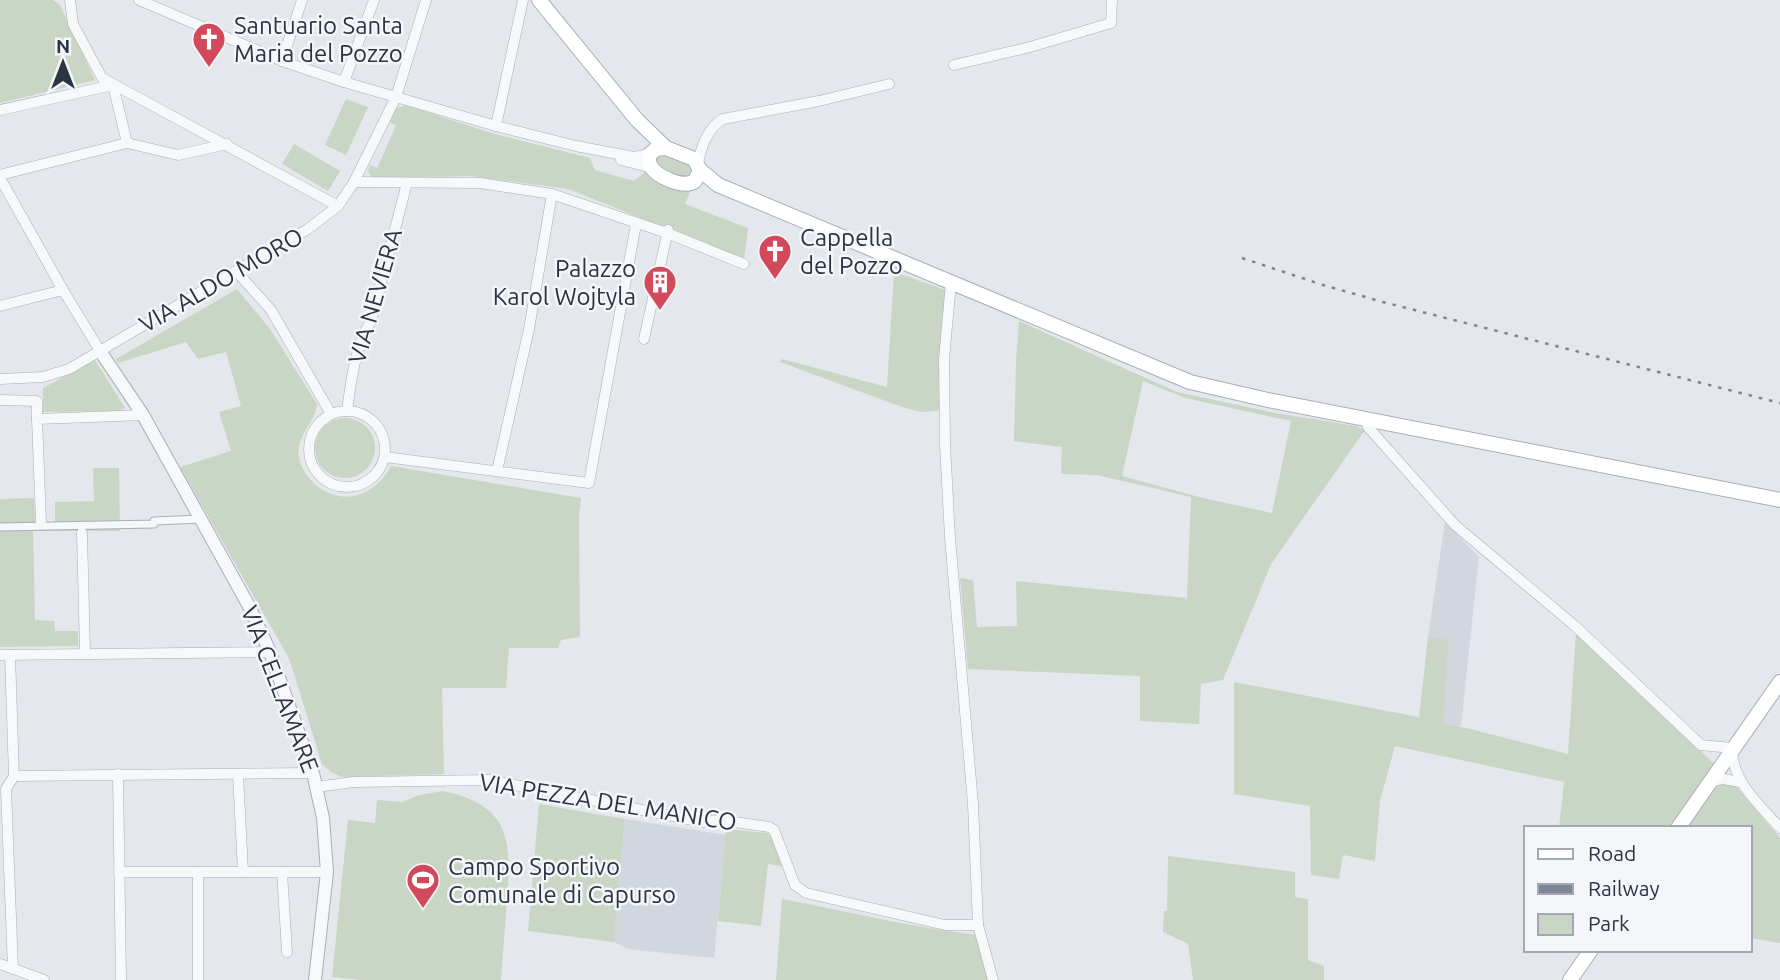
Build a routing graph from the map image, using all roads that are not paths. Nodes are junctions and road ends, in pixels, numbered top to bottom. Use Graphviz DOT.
graph roads {
  1 [pos="70,0"];
  2 [pos="139,0"];
  3 [pos="302,0"];
  4 [pos="374,0"];
  5 [pos="426,0"];
  6 [pos="523,0"];
  7 [pos="539,0"];
  8 [pos="1112,0"];
  9 [pos="282,61"];
  10 [pos="954,65"];
  11 [pos="344,82"];
  12 [pos="889,84"];
  13 [pos="113,85"];
  14 [pos="396,97"];
  15 [pos="0,110"];
  16 [pos="638,120"];
  17 [pos="496,126"];
  18 [pos="709,133"];
  19 [pos="127,143"];
  20 [pos="227,144"];
  21 [pos="666,148"];
  22 [pos="682,154"];
  23 [pos="651,158"];
  24 [pos="699,167"];
  25 [pos="1,179"];
  26 [pos="354,182"];
  27 [pos="407,183"];
  28 [pos="692,183"];
  29 [pos="552,194"];
  30 [pos="338,206"];
  31 [pos="771,206"];
  32 [pos="636,224"];
  33 [pos="668,232"];
  34 [pos="744,264"];
  35 [pos="236,271"];
  36 [pos="951,283"];
  37 [pos="63,290"];
  38 [pos="0,306"];
  39 [pos="643,339"];
  40 [pos="100,351"];
  41 [pos="0,379"];
  42 [pos="0,400"];
  43 [pos="347,411"];
  44 [pos="331,414"];
  45 [pos="142,415"];
  46 [pos="37,419"];
  47 [pos="1365,419"];
  48 [pos="385,457"];
  49 [pos="498,471"];
  50 [pos="1780,500"];
  51 [pos="201,519"];
  52 [pos="41,522"];
  53 [pos="0,527"];
  54 [pos="82,533"];
  55 [pos="270,652"];
  56 [pos="85,653"];
  57 [pos="5,655"];
  58 [pos="1780,682"];
  59 [pos="1732,748"];
  60 [pos="313,773"];
  61 [pos="117,774"];
  62 [pos="238,774"];
  63 [pos="13,776"];
  64 [pos="1740,782"];
  65 [pos="1709,783"];
  66 [pos="317,787"];
  67 [pos="3,790"];
  68 [pos="1679,826"];
  69 [pos="1780,828"];
  70 [pos="119,872"];
  71 [pos="198,872"];
  72 [pos="243,872"];
  73 [pos="282,872"];
  74 [pos="327,872"];
  75 [pos="978,925"];
  76 [pos="287,952"];
  77 [pos="1590,952"];
  78 [pos="0,964"];
  79 [pos="13,970"];
  80 [pos="44,980"];
  81 [pos="121,980"];
  82 [pos="198,980"];
  83 [pos="315,980"];
  84 [pos="993,980"];
  85 [pos="1570,980"];
  1 -- 13 [label="street"];
  2 -- 9 [label="street"];
  3 -- 9 [label="street"];
  4 -- 11 [label="street"];
  5 -- 14 [label="street, VIA ALDO MORO"];
  6 -- 17 [label="street"];
  7 -- 16 [label="main road"];
  8 -- 10 [label="street"];
  9 -- 11 [label="street"];
  11 -- 14 [label="street"];
  12 -- 18 [label="street"];
  13 -- 15 [label="street"];
  13 -- 19 [label="street"];
  13 -- 20 [label="street"];
  14 -- 17 [label="street"];
  14 -- 26 [label="street, VIA ALDO MORO"];
  16 -- 21 [label="main road"];
  16 -- 23 [label="main road"];
  17 -- 23 [label="street"];
  18 -- 22 [label="street"];
  18 -- 24 [label="street"];
  19 -- 20 [label="street"];
  19 -- 25 [label="street"];
  20 -- 30 [label="street"];
  21 -- 22 [label="main road"];
  21 -- 23 [label="main road"];
  22 -- 24 [label="main road"];
  23 -- 28 [label="main road"];
  24 -- 28 [label="main road"];
  24 -- 31 [label="main road"];
  25 -- 37 [label="street"];
  26 -- 27 [label="street"];
  26 -- 30 [label="street, VIA ALDO MORO"];
  27 -- 29 [label="street"];
  27 -- 43 [label="street, VIA NEVIERA"];
  28 -- 31 [label="main road"];
  29 -- 32 [label="street"];
  29 -- 49 [label="street"];
  30 -- 35 [label="street, VIA ALDO MORO"];
  31 -- 36 [label="main road"];
  32 -- 33 [label="street"];
  32 -- 49 [label="street"];
  33 -- 34 [label="street"];
  33 -- 39 [label="street"];
  35 -- 40 [label="street, VIA ALDO MORO"];
  35 -- 44 [label="street"];
  36 -- 47 [label="main road"];
  36 -- 75 [label="street"];
  37 -- 38 [label="street"];
  37 -- 40 [label="street"];
  40 -- 41 [label="street, VIA ALDO MORO"];
  40 -- 45 [label="street, VIA CELLAMARE"];
  42 -- 46 [label="street"];
  43 -- 44 [label="street"];
  43 -- 48 [label="street"];
  44 -- 48 [label="street"];
  45 -- 46 [label="street"];
  45 -- 51 [label="street, VIA CELLAMARE"];
  46 -- 52 [label="street"];
  47 -- 50 [label="main road"];
  47 -- 59 [label="street"];
  48 -- 49 [label="street"];
  51 -- 53 [label="street"];
  51 -- 55 [label="street, VIA CELLAMARE"];
  54 -- 56 [label="street"];
  55 -- 56 [label="street"];
  55 -- 60 [label="street, VIA CELLAMARE"];
  56 -- 57 [label="street"];
  57 -- 63 [label="street"];
  58 -- 59 [label="main road"];
  59 -- 64 [label="street"];
  59 -- 65 [label="main road"];
  60 -- 62 [label="street"];
  60 -- 66 [label="street, VIA CELLAMARE"];
  61 -- 62 [label="street"];
  61 -- 63 [label="street"];
  61 -- 70 [label="street"];
  62 -- 72 [label="street"];
  63 -- 67 [label="street"];
  64 -- 65 [label="street"];
  64 -- 69 [label="street"];
  65 -- 68 [label="main road"];
  66 -- 74 [label="street, VIA CELLAMARE"];
  66 -- 75 [label="street, VIA PEZZA DEL MANICO"];
  67 -- 79 [label="street"];
  70 -- 71 [label="street"];
  70 -- 81 [label="street"];
  71 -- 72 [label="street"];
  71 -- 82 [label="street"];
  72 -- 73 [label="street"];
  73 -- 74 [label="street"];
  73 -- 76 [label="street"];
  74 -- 83 [label="street, VIA CELLAMARE"];
  75 -- 84 [label="street"];
  77 -- 85 [label="main road"];
  78 -- 79 [label="street"];
  79 -- 80 [label="street"];
}
